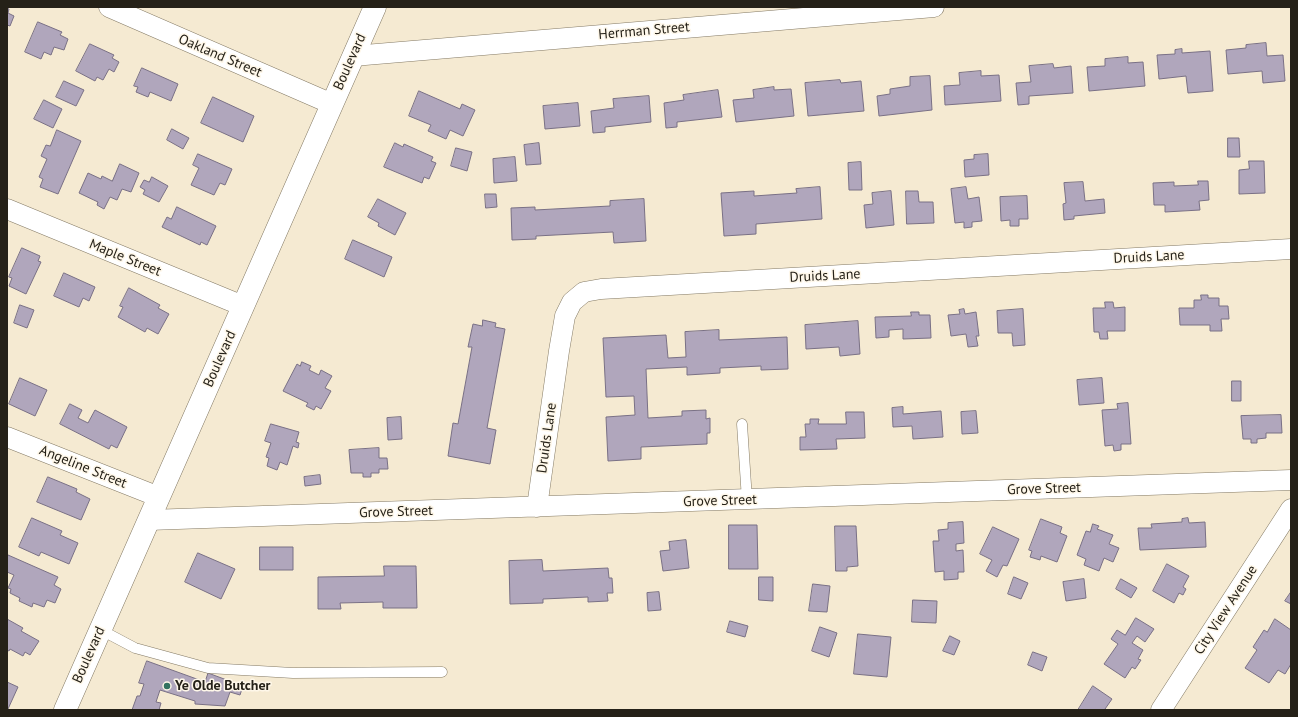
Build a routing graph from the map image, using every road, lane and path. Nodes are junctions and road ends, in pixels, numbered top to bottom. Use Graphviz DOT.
graph roads {
  1 [pos="109,7"];
  2 [pos="375,7"];
  3 [pos="934,7"];
  4 [pos="353,56"];
  5 [pos="332,104"];
  6 [pos="7,210"];
  7 [pos="1291,249"];
  8 [pos="243,306"];
  9 [pos="742,424"];
  10 [pos="7,437"];
  11 [pos="1291,480"];
  12 [pos="159,497"];
  13 [pos="747,500"];
  14 [pos="537,507"];
  15 [pos="1291,509"];
  16 [pos="149,520"];
  17 [pos="100,630"];
  18 [pos="442,672"];
  19 [pos="65,710"];
  20 [pos="1161,710"];
  1 -- 5 [label="street, Oakland Street"];
  2 -- 4 [label="main road, Boulevard"];
  3 -- 4 [label="street, Herrman Street"];
  4 -- 5 [label="main road, Boulevard"];
  5 -- 8 [label="main road, Boulevard"];
  6 -- 8 [label="street, Maple Street"];
  7 -- 14 [label="street, Druids Lane"];
  8 -- 12 [label="main road, Boulevard"];
  9 -- 13 [label="lane"];
  10 -- 12 [label="street, Angeline Street"];
  11 -- 13 [label="street, Grove Street"];
  12 -- 16 [label="main road, Boulevard"];
  13 -- 14 [label="street, Grove Street"];
  14 -- 16 [label="street, Grove Street"];
  15 -- 20 [label="street, City View Avenue"];
  16 -- 17 [label="main road, Boulevard"];
  17 -- 18 [label="lane"];
  17 -- 19 [label="main road, Boulevard"];
}
